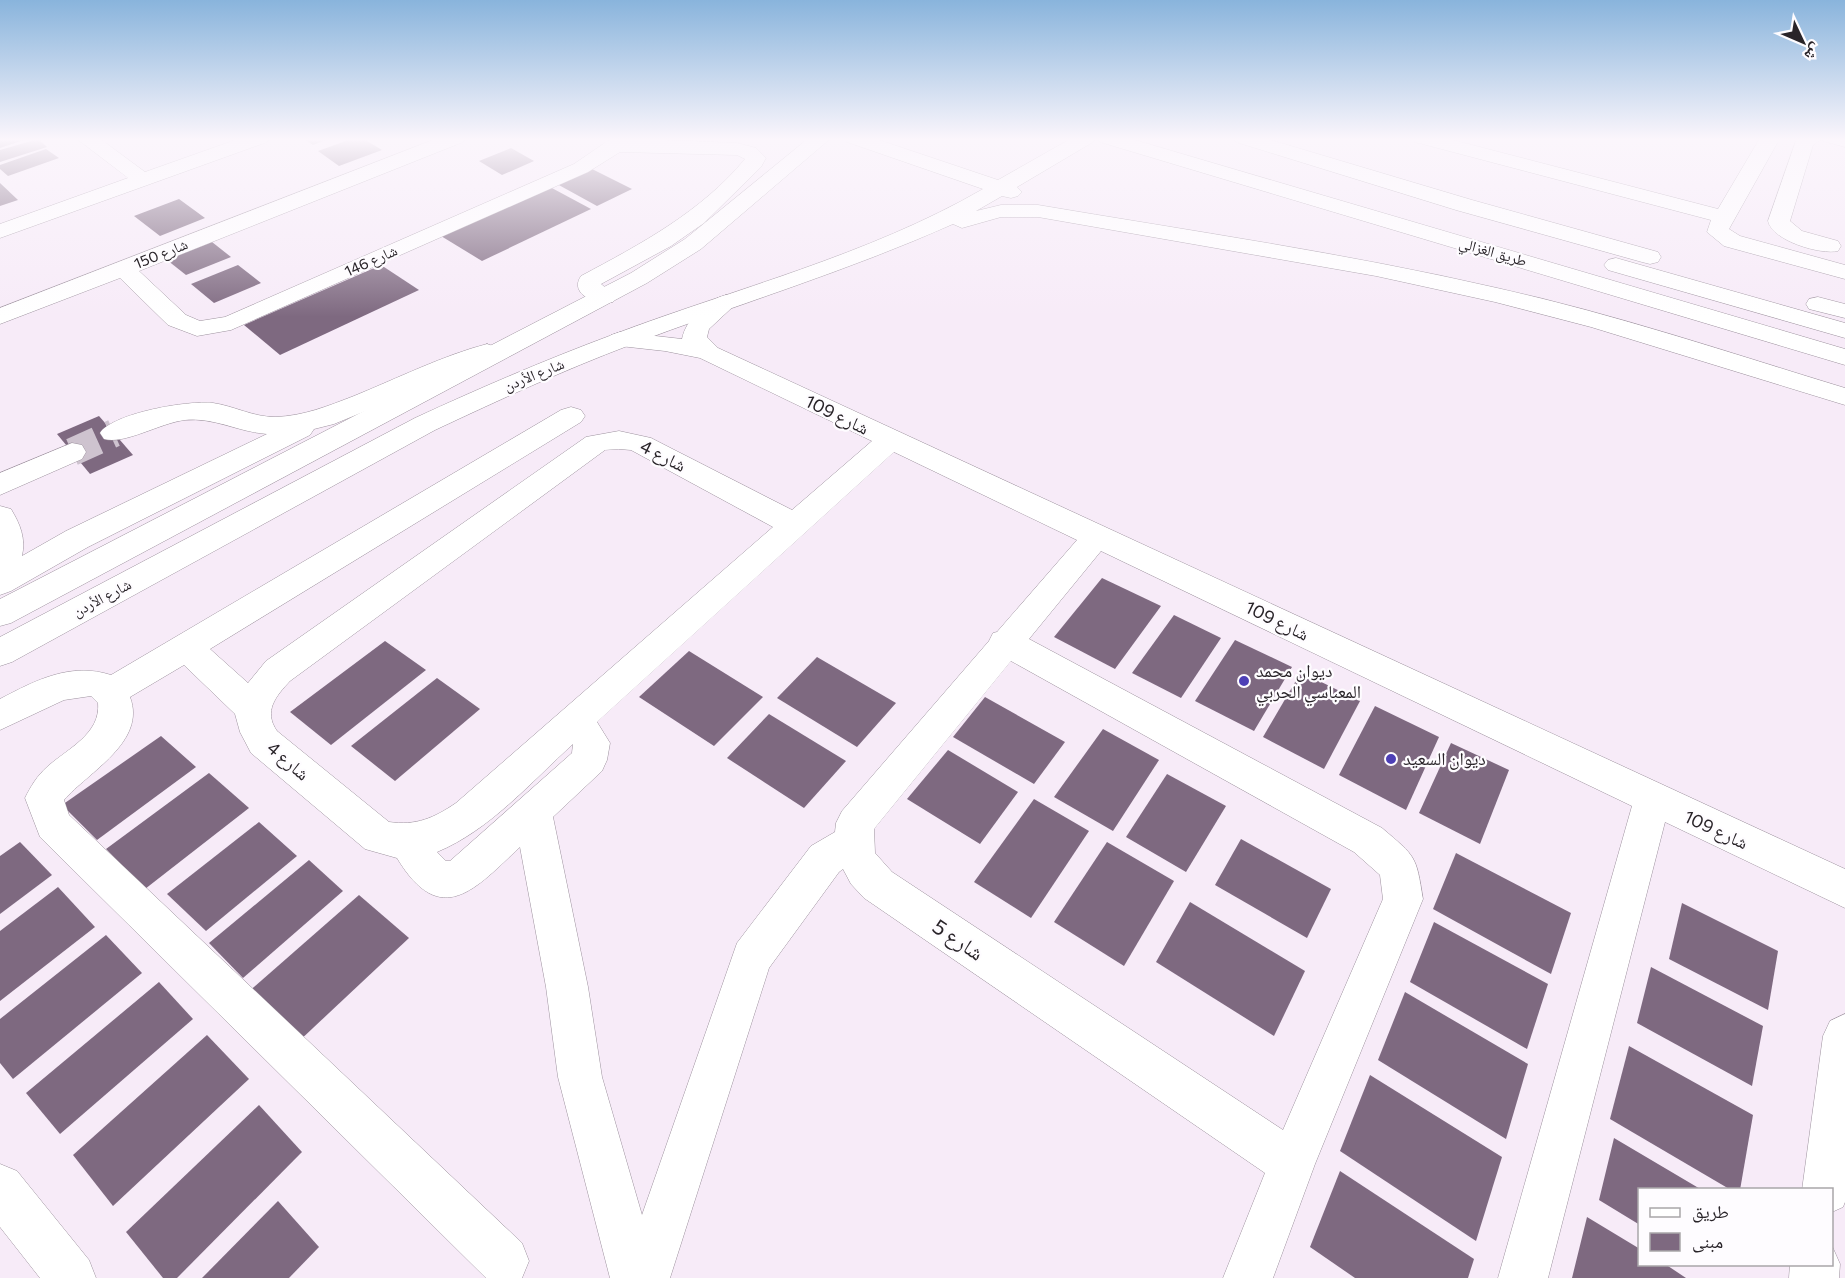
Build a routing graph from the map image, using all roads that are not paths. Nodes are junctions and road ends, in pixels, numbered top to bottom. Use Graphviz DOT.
graph roads {
  1 [pos="94,198"];
  2 [pos="305,198"];
  3 [pos="514,198"];
  4 [pos="717,198"];
  5 [pos="748,198"];
  6 [pos="983,198"];
  7 [pos="1030,198"];
  8 [pos="1309,198"];
  9 [pos="1384,198"];
  10 [pos="1443,198"];
  11 [pos="1649,198"];
  12 [pos="1735,198"];
  13 [pos="1786,198"];
  14 [pos="1723,217"];
  15 [pos="1107,222"];
  16 [pos="0,231"];
  17 [pos="1845,250"];
  18 [pos="858,256"];
  19 [pos="124,269"];
  20 [pos="1845,272"];
  21 [pos="605,297"];
  22 [pos="726,302"];
  23 [pos="1845,312"];
  24 [pos="3,318"];
  25 [pos="547,328"];
  26 [pos="1845,331"];
  27 [pos="620,340"];
  28 [pos="709,353"];
  29 [pos="1845,357"];
  30 [pos="1845,397"];
  31 [pos="571,416"];
  32 [pos="324,418"];
  33 [pos="114,433"];
  34 [pos="890,440"];
  35 [pos="72,452"];
  36 [pos="0,485"];
  37 [pos="0,516"];
  38 [pos="795,525"];
  39 [pos="1098,535"];
  40 [pos="0,572"];
  41 [pos="0,583"];
  42 [pos="0,614"];
  43 [pos="1005,642"];
  44 [pos="186,647"];
  45 [pos="0,653"];
  46 [pos="111,692"];
  47 [pos="253,709"];
  48 [pos="0,716"];
  49 [pos="575,720"];
  50 [pos="1652,800"];
  51 [pos="533,812"];
  52 [pos="408,842"];
  53 [pos="853,842"];
  54 [pos="1845,889"];
  55 [pos="1845,1036"];
  56 [pos="1842,1093"];
  57 [pos="1292,1164"];
  58 [pos="0,1188"];
  59 [pos="1826,1188"];
  60 [pos="504,1261"];
  61 [pos="71,1278"];
  62 [pos="634,1278"];
  63 [pos="645,1278"];
  64 [pos="1248,1278"];
  65 [pos="1523,1278"];
  1 -- 16 [label="main road"];
  2 -- 19 [label="main road, شارع 150"];
  3 -- 19 [label="main road, شارع 146"];
  4 -- 21 [label="main road"];
  5 -- 21 [label="main road, شارع الأردن"];
  6 -- 18 [label="main road, شارع الأردن"];
  7 -- 15 [label="main road"];
  8 -- 29 [label="main road, طريق الغزالي"];
  9 -- 26 [label="main road, طريق الغزالي"];
  10 -- 23 [label="main road"];
  11 -- 14 [label="main road"];
  12 -- 14 [label="main road"];
  13 -- 17 [label="main road"];
  14 -- 20 [label="main road"];
  15 -- 18 [label="main road"];
  15 -- 30 [label="main road"];
  18 -- 22 [label="main road, شارع الأردن"];
  19 -- 24 [label="main road, شارع 150"];
  21 -- 25 [label="main road, شارع الأردن"];
  22 -- 27 [label="main road, شارع الأردن"];
  22 -- 28 [label="main road"];
  25 -- 32 [label="main road"];
  25 -- 42 [label="main road, شارع الأردن"];
  27 -- 28 [label="main road, شارع 109"];
  27 -- 45 [label="main road, شارع الأردن"];
  28 -- 34 [label="main road, شارع 109"];
  31 -- 44 [label="main road"];
  32 -- 33 [label="main road"];
  32 -- 41 [label="main road"];
  34 -- 38 [label="main road, شارع 4"];
  34 -- 39 [label="main road, شارع 109"];
  35 -- 36 [label="main road"];
  37 -- 40 [label="main road"];
  38 -- 47 [label="main road, شارع 4"];
  38 -- 49 [label="main road, شارع 4"];
  39 -- 43 [label="main road"];
  39 -- 50 [label="main road, شارع 109"];
  43 -- 53 [label="main road"];
  43 -- 57 [label="main road"];
  44 -- 46 [label="main road"];
  44 -- 47 [label="main road"];
  46 -- 48 [label="main road"];
  46 -- 60 [label="main road"];
  47 -- 52 [label="main road, شارع 4"];
  49 -- 51 [label="main road"];
  49 -- 52 [label="main road, شارع 4"];
  50 -- 54 [label="main road, شارع 109"];
  50 -- 65 [label="main road"];
  51 -- 52 [label="main road"];
  51 -- 62 [label="main road"];
  53 -- 57 [label="main road, شارع 5"];
  53 -- 63 [label="main road"];
  55 -- 56 [label="main road"];
  56 -- 59 [label="main road"];
  57 -- 64 [label="main road"];
  58 -- 61 [label="main road"];
}
